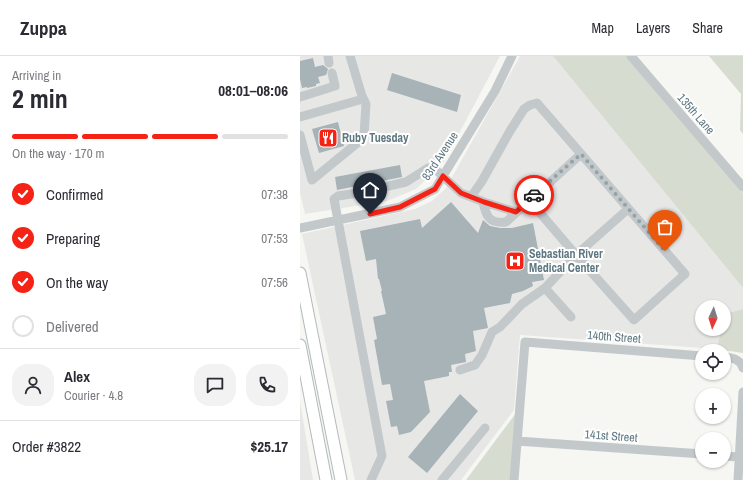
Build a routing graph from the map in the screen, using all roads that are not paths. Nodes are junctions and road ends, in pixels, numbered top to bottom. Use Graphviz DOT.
graph roads {
  1 [pos="350,56"];
  2 [pos="512,56"];
  3 [pos="631,56"];
  4 [pos="332,73"];
  5 [pos="300,97"];
  6 [pos="363,99"];
  7 [pos="300,117"];
  8 [pos="300,135"];
  9 [pos="581,154"];
  10 [pos="443,176"];
  11 [pos="743,187"];
  12 [pos="471,197"];
  13 [pos="529,200"];
  14 [pos="483,202"];
  15 [pos="628,209"];
  16 [pos="516,212"];
  17 [pos="339,220"];
  18 [pos="300,228"];
  19 [pos="576,255"];
  20 [pos="300,273"];
  21 [pos="545,288"];
  22 [pos="571,317"];
  23 [pos="300,345"];
  24 [pos="695,355"];
  25 [pos="731,358"];
  26 [pos="742,366"];
  27 [pos="460,370"];
  28 [pos="743,392"];
  29 [pos="485,428"];
  30 [pos="518,441"];
  31 [pos="695,454"];
  32 [pos="731,456"];
  33 [pos="739,457"];
  34 [pos="326,480"];
  35 [pos="341,480"];
  36 [pos="371,480"];
  37 [pos="442,480"];
  38 [pos="514,480"];
  39 [pos="738,480"];
  1 -- 6 [label="street"];
  2 -- 10 [label="street, 83rd Avenue"];
  3 -- 11 [label="street, 135th Lane"];
  4 -- 5 [label="street"];
  6 -- 7 [label="street"];
  6 -- 8 [label="street"];
  9 -- 12 [label="street"];
  9 -- 13 [label="street"];
  9 -- 15 [label="street"];
  10 -- 12 [label="street"];
  10 -- 17 [label="street, 83rd Avenue"];
  10 -- 17 [label="street"];
  12 -- 14 [label="street"];
  13 -- 16 [label="street"];
  13 -- 19 [label="street"];
  14 -- 16 [label="street"];
  14 -- 16 [label="street"];
  15 -- 19 [label="street"];
  15 -- 19 [label="street"];
  17 -- 18 [label="street, 83rd Avenue"];
  17 -- 36 [label="street"];
  19 -- 21 [label="street"];
  20 -- 35 [label="main road"];
  21 -- 22 [label="street"];
  21 -- 27 [label="street"];
  23 -- 34 [label="main road"];
  24 -- 30 [label="street, 140th Street"];
  25 -- 26 [label="street"];
  28 -- 33 [label="street"];
  29 -- 37 [label="street"];
  30 -- 31 [label="street, 141st Street"];
  30 -- 38 [label="street"];
  32 -- 33 [label="street"];
  33 -- 39 [label="street"];
}
